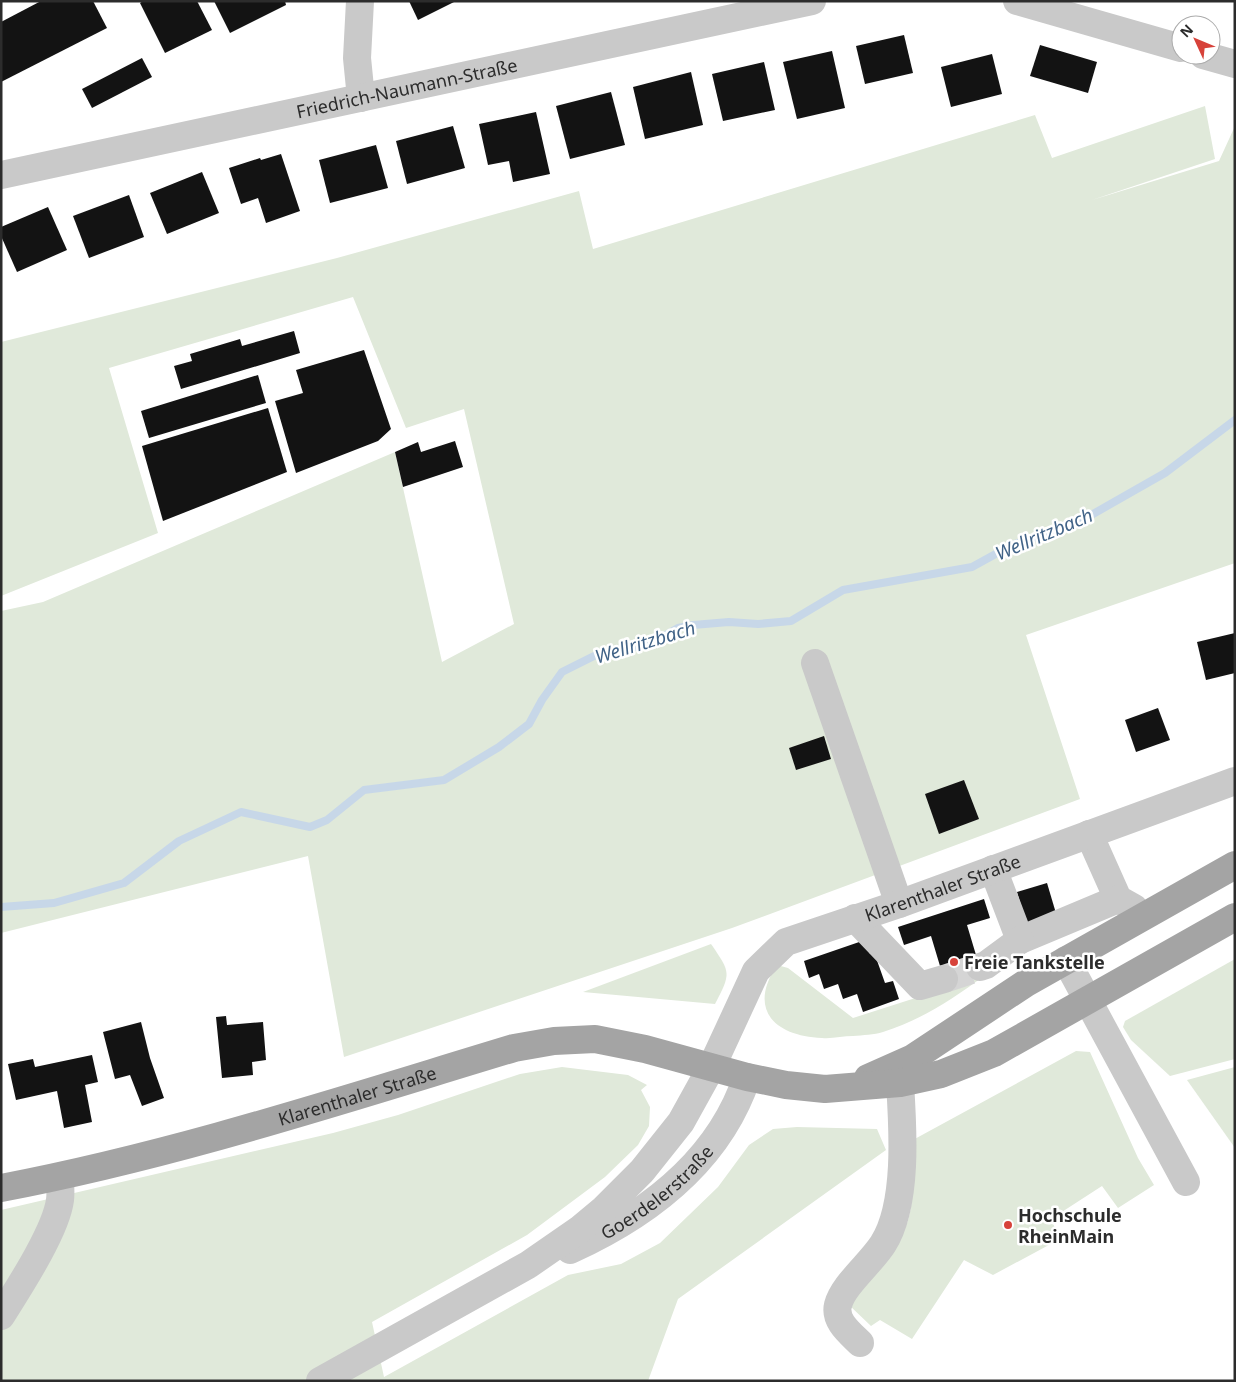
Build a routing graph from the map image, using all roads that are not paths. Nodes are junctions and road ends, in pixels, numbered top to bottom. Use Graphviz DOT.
graph roads {
  1 [pos="360,1"];
  2 [pos="812,1"];
  3 [pos="1017,1"];
  4 [pos="1171,45"];
  5 [pos="1221,60"];
  6 [pos="1235,64"];
  7 [pos="361,98"];
  8 [pos="1,175"];
  9 [pos="815,663"];
  10 [pos="1230,783"];
  11 [pos="1089,834"];
  12 [pos="1235,865"];
  13 [pos="993,869"];
  14 [pos="1118,899"];
  15 [pos="899,904"];
  16 [pos="1146,914"];
  17 [pos="1235,917"];
  18 [pos="855,918"];
  19 [pos="1020,940"];
  20 [pos="1066,960"];
  21 [pos="980,967"];
  22 [pos="944,979"];
  23 [pos="1089,1000"];
  24 [pos="712,1066"];
  25 [pos="748,1077"];
  26 [pos="900,1084"];
  27 [pos="826,1089"];
  28 [pos="60,1177"];
  29 [pos="1186,1182"];
  30 [pos="1,1188"];
  31 [pos="528,1265"];
  32 [pos="1,1316"];
  33 [pos="860,1343"];
  34 [pos="320,1381"];
  1 -- 7 [label="street"];
  2 -- 7 [label="street, Friedrich-Naumann-Straße"];
  3 -- 4 [label="street"];
  5 -- 6 [label="street"];
  7 -- 8 [label="street, Friedrich-Naumann-Straße"];
  9 -- 15 [label="street"];
  10 -- 11 [label="street, Klarenthaler Straße"];
  11 -- 13 [label="street, Klarenthaler Straße"];
  11 -- 14 [label="street"];
  12 -- 16 [label="main road, Klarenthaler Straße"];
  13 -- 15 [label="street, Klarenthaler Straße"];
  13 -- 19 [label="street"];
  14 -- 16 [label="street"];
  14 -- 19 [label="street"];
  15 -- 18 [label="street, Klarenthaler Straße"];
  16 -- 20 [label="main road, Klarenthaler Straße"];
  17 -- 23 [label="main road, Klarenthaler Straße"];
  18 -- 22 [label="street"];
  18 -- 24 [label="street, Klarenthaler Straße"];
  19 -- 21 [label="street"];
  20 -- 23 [label="street"];
  20 -- 27 [label="main road, Klarenthaler Straße"];
  23 -- 26 [label="main road, Klarenthaler Straße"];
  23 -- 29 [label="street"];
  24 -- 25 [label="main road, Klarenthaler Straße"];
  24 -- 28 [label="main road, Klarenthaler Straße"];
  24 -- 31 [label="street, Goerdelerstraße"];
  25 -- 27 [label="main road, Klarenthaler Straße"];
  25 -- 31 [label="street, Goerdelerstraße"];
  26 -- 27 [label="main road, Klarenthaler Straße"];
  26 -- 33 [label="street"];
  28 -- 30 [label="main road, Klarenthaler Straße"];
  28 -- 32 [label="street"];
  31 -- 34 [label="street, Goerdelerstraße"];
}
